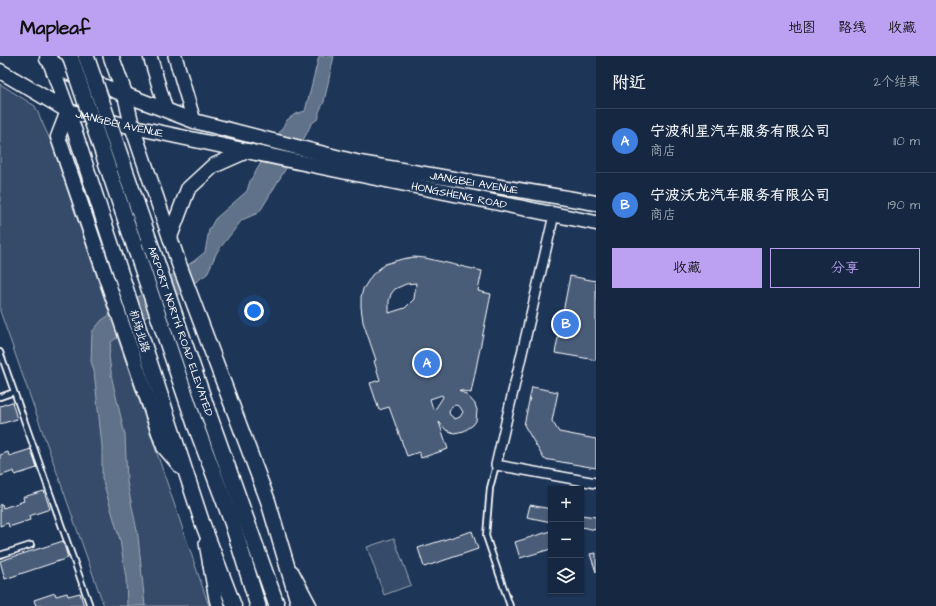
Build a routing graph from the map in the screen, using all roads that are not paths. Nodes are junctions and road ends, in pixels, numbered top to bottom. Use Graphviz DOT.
graph roads {
  1 [pos="70,56"];
  2 [pos="86,56"];
  3 [pos="106,56"];
  4 [pos="111,56"];
  5 [pos="150,56"];
  6 [pos="175,56"];
  7 [pos="47,57"];
  8 [pos="0,71"];
  9 [pos="125,95"];
  10 [pos="166,110"];
  11 [pos="68,111"];
  12 [pos="194,121"];
  13 [pos="132,126"];
  14 [pos="247,151"];
  15 [pos="325,161"];
  16 [pos="596,203"];
  17 [pos="554,215"];
  18 [pos="596,223"];
  19 [pos="170,237"];
  20 [pos="0,352"];
  21 [pos="14,392"];
  22 [pos="0,397"];
  23 [pos="496,465"];
  24 [pos="186,473"];
  25 [pos="596,483"];
  26 [pos="202,522"];
  27 [pos="30,545"];
  28 [pos="0,554"];
  29 [pos="286,561"];
  30 [pos="90,606"];
  31 [pos="218,606"];
  32 [pos="234,606"];
  33 [pos="258,606"];
  34 [pos="277,606"];
  35 [pos="299,606"];
  36 [pos="310,606"];
  37 [pos="510,606"];
  1 -- 33 [label="highway, AIRPORT NORTH ROAD ELEVATED, bridge"];
  2 -- 34 [label="highway, AIRPORT NORTH ROAD ELEVATED, bridge"];
  3 -- 9 [label="main road"];
  4 -- 9 [label="highway"];
  5 -- 10 [label="main road"];
  6 -- 12 [label="main road"];
  7 -- 9 [label="main road, JIANGBEI AVENUE"];
  7 -- 11 [label="main road, 机场北路"];
  8 -- 11 [label="main road, JIANGBEI AVENUE"];
  9 -- 10 [label="main road, JIANGBEI AVENUE"];
  9 -- 13 [label="main road"];
  10 -- 12 [label="main road, JIANGBEI AVENUE"];
  11 -- 13 [label="main road, JIANGBEI AVENUE"];
  11 -- 24 [label="main road, 机场北路"];
  11 -- 24 [label="main road"];
  12 -- 15 [label="main road, JIANGBEI AVENUE"];
  13 -- 14 [label="main road, JIANGBEI AVENUE"];
  13 -- 19 [label="main road"];
  14 -- 15 [label="main road, JIANGBEI AVENUE"];
  14 -- 19 [label="main road"];
  15 -- 16 [label="main road, JIANGBEI AVENUE"];
  15 -- 17 [label="main road, HONGSHENG ROAD"];
  17 -- 18 [label="main road, HONGSHENG ROAD"];
  17 -- 23 [label="street"];
  19 -- 29 [label="main road"];
  20 -- 21 [label="lane"];
  21 -- 22 [label="lane"];
  21 -- 30 [label="lane"];
  23 -- 25 [label="street"];
  23 -- 37 [label="lane"];
  24 -- 26 [label="main road, 机场北路"];
  26 -- 31 [label="main road"];
  26 -- 32 [label="main road, 机场北路"];
  27 -- 28 [label="lane"];
  29 -- 35 [label="main road"];
  29 -- 36 [label="main road"];
}
